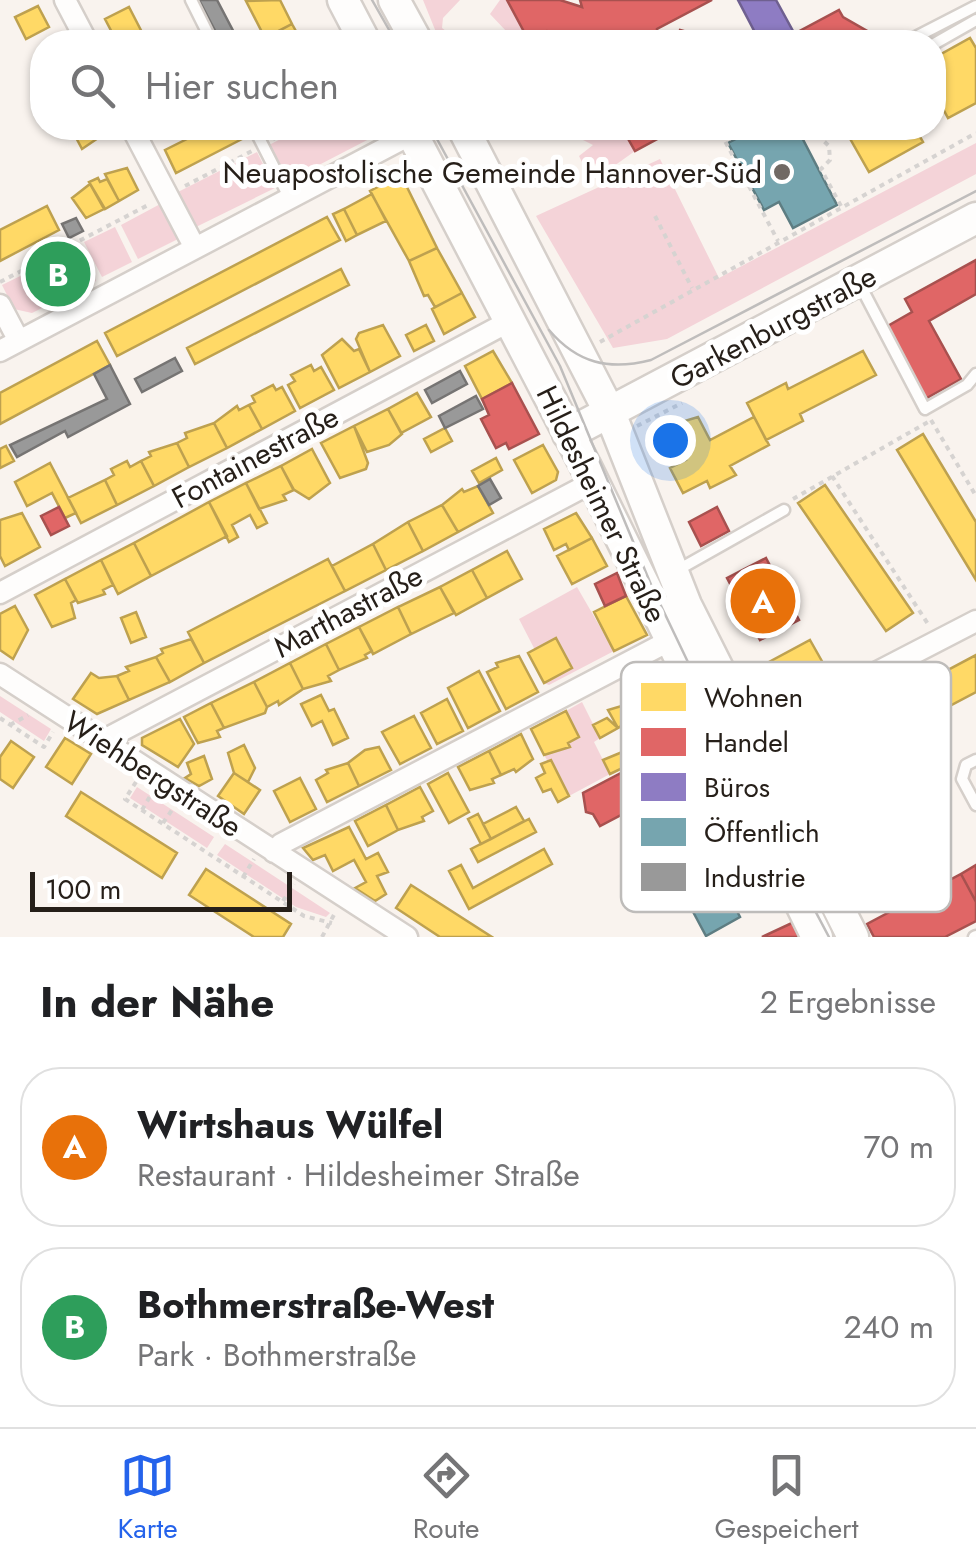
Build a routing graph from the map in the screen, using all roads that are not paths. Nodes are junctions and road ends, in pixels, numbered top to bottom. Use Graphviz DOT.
graph roads {
  1 [pos="65,0"];
  2 [pos="190,0"];
  3 [pos="343,0"];
  4 [pos="394,0"];
  5 [pos="976,6"];
  6 [pos="976,20"];
  7 [pos="81,30"];
  8 [pos="206,30"];
  9 [pos="359,30"];
  10 [pos="410,30"];
  11 [pos="929,30"];
  12 [pos="946,37"];
  13 [pos="139,140"];
  14 [pos="260,140"];
  15 [pos="394,140"];
  16 [pos="415,140"];
  17 [pos="469,140"];
  18 [pos="290,198"];
  19 [pos="976,218"];
  20 [pos="195,248"];
  21 [pos="858,281"];
  22 [pos="0,305"];
  23 [pos="510,320"];
  24 [pos="9,346"];
  25 [pos="976,374"];
  26 [pos="610,412"];
  27 [pos="568,434"];
  28 [pos="593,482"];
  29 [pos="784,510"];
  30 [pos="672,573"];
  31 [pos="0,593"];
  32 [pos="976,620"];
  33 [pos="668,641"];
  34 [pos="628,662"];
  35 [pos="679,662"];
  36 [pos="714,662"];
  37 [pos="896,662"];
  38 [pos="621,666"];
  39 [pos="0,674"];
  40 [pos="102,741"];
  41 [pos="976,760"];
  42 [pos="976,805"];
  43 [pos="264,855"];
  44 [pos="804,912"];
  45 [pos="840,912"];
  46 [pos="407,937"];
  47 [pos="817,937"];
  48 [pos="853,937"];
  1 -- 7 [label="street"];
  2 -- 8 [label="lane"];
  3 -- 9 [label="main road"];
  4 -- 10 [label="main road"];
  5 -- 11 [label="lane"];
  6 -- 12 [label="lane"];
  13 -- 20 [label="street"];
  14 -- 18 [label="lane"];
  15 -- 18 [label="street"];
  16 -- 23 [label="main road, Hildesheimer Straße"];
  17 -- 26 [label="main road, Hildesheimer Straße"];
  18 -- 20 [label="street"];
  19 -- 21 [label="main road, Garkenburgstraße"];
  20 -- 24 [label="street"];
  21 -- 25 [label="lane"];
  21 -- 26 [label="main road, Garkenburgstraße"];
  22 -- 24 [label="street"];
  23 -- 27 [label="main road, Hildesheimer Straße"];
  23 -- 31 [label="street, Fontainestraße"];
  26 -- 27 [label="main road, Garkenburgstraße"];
  26 -- 30 [label="main road, Hildesheimer Straße"];
  27 -- 28 [label="main road, Hildesheimer Straße"];
  28 -- 33 [label="main road, Hildesheimer Straße"];
  28 -- 40 [label="street, Marthastraße"];
  29 -- 30 [label="lane"];
  30 -- 36 [label="main road, Hildesheimer Straße"];
  32 -- 37 [label="street"];
  33 -- 34 [label="street"];
  33 -- 35 [label="main road, Hildesheimer Straße"];
  38 -- 43 [label="street"];
  39 -- 40 [label="street, Wiehbergstraße"];
  40 -- 43 [label="street, Wiehbergstraße"];
  41 -- 42 [label="lane"];
  43 -- 46 [label="street, Wiehbergstraße"];
  44 -- 47 [label="main road, Hildesheimer Straße"];
  45 -- 48 [label="main road, Hildesheimer Straße"];
}
